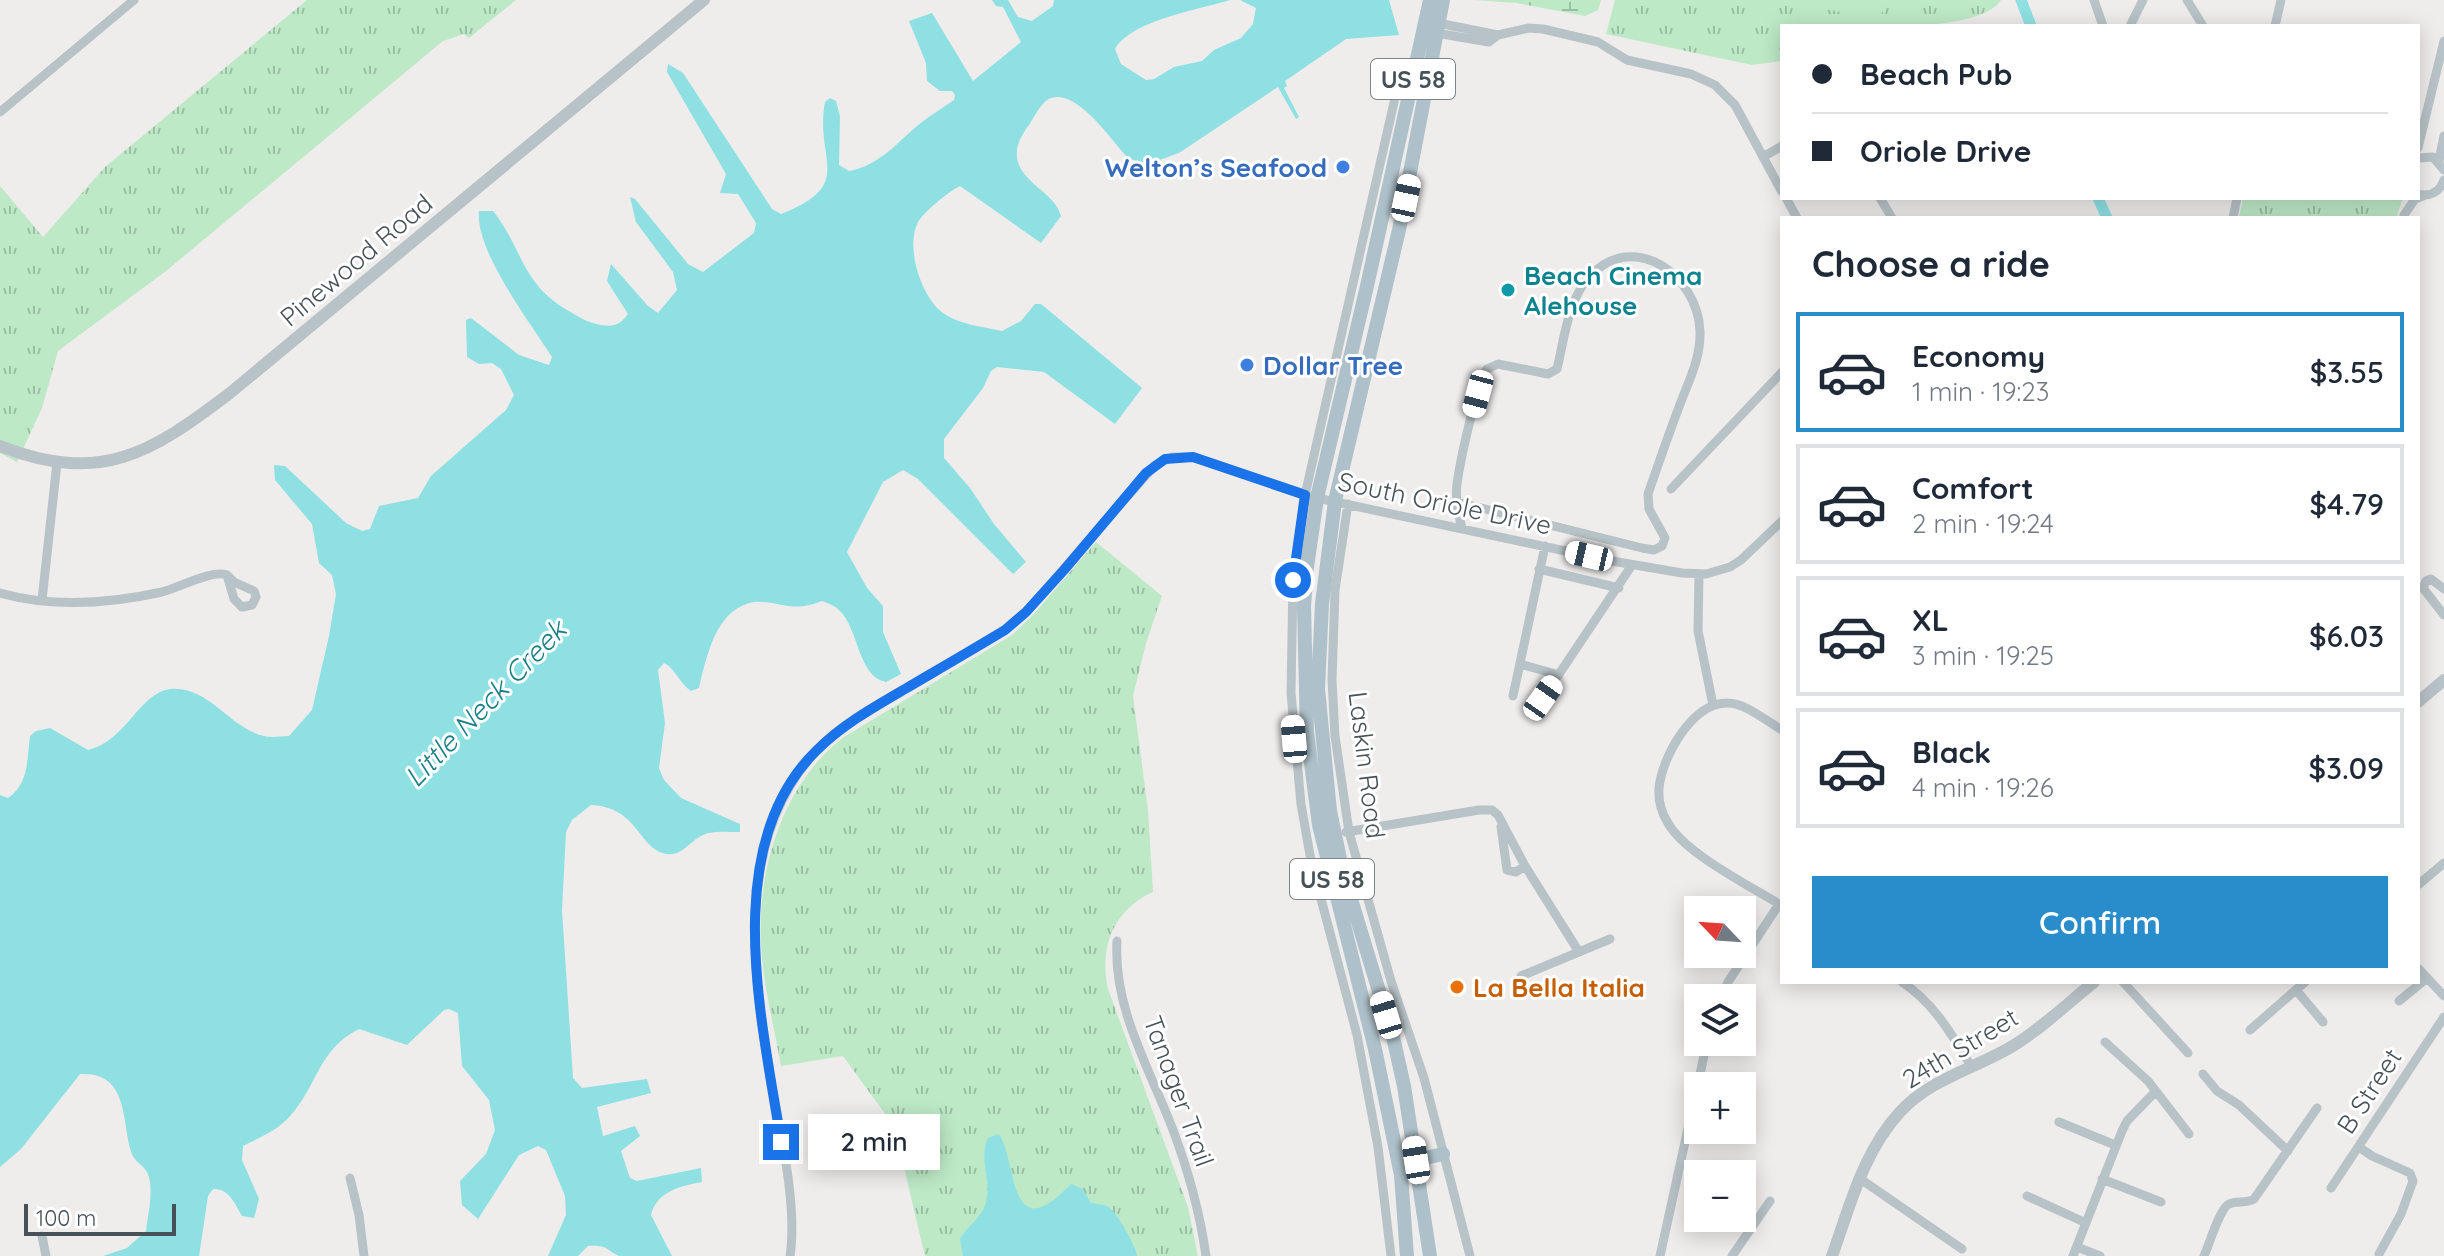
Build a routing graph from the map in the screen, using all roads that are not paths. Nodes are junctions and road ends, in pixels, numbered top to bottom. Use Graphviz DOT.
graph roads {
  1 [pos="134,0"];
  2 [pos="704,0"];
  3 [pos="1430,0"];
  4 [pos="1443,0"];
  5 [pos="2094,0"];
  6 [pos="2143,0"];
  7 [pos="2187,0"];
  8 [pos="2281,0"];
  9 [pos="2102,24"];
  10 [pos="2131,24"];
  11 [pos="2202,24"];
  12 [pos="2275,24"];
  13 [pos="1437,28"];
  14 [pos="2444,41"];
  15 [pos="0,112"];
  16 [pos="2444,136"];
  17 [pos="2420,140"];
  18 [pos="1780,147"];
  19 [pos="1763,157"];
  20 [pos="2420,158"];
  21 [pos="2441,166"];
  22 [pos="2444,180"];
  23 [pos="1780,188"];
  24 [pos="2422,195"];
  25 [pos="1374,224"];
  26 [pos="1399,230"];
  27 [pos="1780,374"];
  28 [pos="0,446"];
  29 [pos="57,463"];
  30 [pos="1671,489"];
  31 [pos="1311,496"];
  32 [pos="1457,502"];
  33 [pos="1342,503"];
  34 [pos="1780,527"];
  35 [pos="1462,528"];
  36 [pos="1545,546"];
  37 [pos="1632,565"];
  38 [pos="1539,569"];
  39 [pos="1699,574"];
  40 [pos="227,575"];
  41 [pos="1619,588"];
  42 [pos="2444,589"];
  43 [pos="0,593"];
  44 [pos="42,600"];
  45 [pos="2443,612"];
  46 [pos="1520,664"];
  47 [pos="1559,675"];
  48 [pos="2444,680"];
  49 [pos="1513,696"];
  50 [pos="1543,698"];
  51 [pos="2420,700"];
  52 [pos="1713,705"];
  53 [pos="1780,729"];
  54 [pos="1501,820"];
  55 [pos="1313,832"];
  56 [pos="1342,833"];
  57 [pos="2444,863"];
  58 [pos="1525,866"];
  59 [pos="2420,883"];
  60 [pos="1780,904"];
  61 [pos="1780,906"];
  62 [pos="1610,939"];
  63 [pos="1117,941"];
  64 [pos="1579,952"];
  65 [pos="2420,970"];
  66 [pos="1521,976"];
  67 [pos="2427,978"];
  68 [pos="1727,984"];
  69 [pos="1905,984"];
  70 [pos="2091,984"];
  71 [pos="2125,984"];
  72 [pos="2303,984"];
  73 [pos="2420,984"];
  74 [pos="2420,984"];
  75 [pos="2296,990"];
  76 [pos="2444,996"];
  77 [pos="2399,1001"];
  78 [pos="2444,1017"];
  79 [pos="2323,1022"];
  80 [pos="2250,1030"];
  81 [pos="2105,1042"];
  82 [pos="2188,1053"];
  83 [pos="1704,1056"];
  84 [pos="1971,1066"];
  85 [pos="2203,1074"];
  86 [pos="1424,1078"];
  87 [pos="1404,1086"];
  88 [pos="2156,1091"];
  89 [pos="2317,1108"];
  90 [pos="2059,1122"];
  91 [pos="2189,1134"];
  92 [pos="2115,1145"];
  93 [pos="2359,1147"];
  94 [pos="2288,1151"];
  95 [pos="1443,1154"];
  96 [pos="1416,1160"];
  97 [pos="350,1178"];
  98 [pos="1859,1178"];
  99 [pos="2102,1179"];
  100 [pos="2331,1188"];
  101 [pos="2027,1196"];
  102 [pos="1770,1201"];
  103 [pos="2161,1202"];
  104 [pos="2084,1222"];
  105 [pos="42,1236"];
  106 [pos="1962,1249"];
  107 [pos="2075,1251"];
  108 [pos="2379,1254"];
  109 [pos="46,1256"];
  110 [pos="364,1256"];
  111 [pos="790,1256"];
  112 [pos="1206,1256"];
  113 [pos="1391,1256"];
  114 [pos="1407,1256"];
  115 [pos="1430,1256"];
  116 [pos="1470,1256"];
  117 [pos="1660,1256"];
  118 [pos="1732,1256"];
  119 [pos="1832,1256"];
  120 [pos="2100,1256"];
  121 [pos="2204,1256"];
  1 -- 15 [label="street"];
  2 -- 29 [label="street, Pinewood Road"];
  3 -- 25 [label="main road, Laskin Road / US 58"];
  4 -- 13 [label="main road, Laskin Road / US 58"];
  5 -- 9 [label="street"];
  6 -- 10 [label="street"];
  7 -- 11 [label="street"];
  8 -- 12 [label="street"];
  13 -- 19 [label="street"];
  13 -- 26 [label="main road, Laskin Road / US 58"];
  14 -- 17 [label="street"];
  16 -- 21 [label="street"];
  18 -- 19 [label="street"];
  19 -- 23 [label="street"];
  20 -- 21 [label="street"];
  22 -- 24 [label="street"];
  25 -- 26 [label="main road"];
  25 -- 31 [label="main road, Laskin Road / US 58"];
  26 -- 33 [label="main road, Laskin Road / US 58"];
  27 -- 30 [label="street"];
  28 -- 29 [label="street, Pinewood Road"];
  29 -- 44 [label="street"];
  31 -- 33 [label="street, South Oriole Drive"];
  31 -- 55 [label="main road, Laskin Road / US 58"];
  31 -- 111 [label="street, South Oriole Drive"];
  32 -- 32 [label="street"];
  32 -- 35 [label="street"];
  33 -- 35 [label="street, South Oriole Drive"];
  33 -- 56 [label="main road, Laskin Road / US 58"];
  34 -- 39 [label="street, South Oriole Drive"];
  35 -- 36 [label="street, South Oriole Drive"];
  36 -- 37 [label="street, South Oriole Drive"];
  36 -- 38 [label="street"];
  37 -- 39 [label="street, South Oriole Drive"];
  37 -- 41 [label="street"];
  38 -- 41 [label="street"];
  38 -- 46 [label="street"];
  39 -- 52 [label="street"];
  40 -- 44 [label="street"];
  41 -- 47 [label="street"];
  42 -- 45 [label="street"];
  43 -- 44 [label="street"];
  46 -- 47 [label="street"];
  46 -- 49 [label="street"];
  47 -- 50 [label="street"];
  48 -- 51 [label="street"];
  52 -- 53 [label="street"];
  52 -- 60 [label="street"];
  54 -- 56 [label="street"];
  54 -- 58 [label="street"];
  54 -- 58 [label="street"];
  55 -- 113 [label="street, Laskin Road"];
  55 -- 114 [label="main road, Laskin Road / US 58"];
  56 -- 86 [label="street, Laskin Road"];
  56 -- 87 [label="main road, Laskin Road / US 58"];
  57 -- 59 [label="street"];
  58 -- 64 [label="street"];
  61 -- 68 [label="street"];
  62 -- 64 [label="street"];
  63 -- 112 [label="street, Tanager Trail"];
  64 -- 66 [label="street"];
  65 -- 67 [label="street"];
  67 -- 73 [label="street"];
  67 -- 76 [label="street"];
  69 -- 84 [label="street"];
  70 -- 84 [label="street, 24th Street"];
  71 -- 82 [label="street"];
  72 -- 75 [label="street"];
  74 -- 77 [label="street"];
  75 -- 79 [label="street"];
  75 -- 80 [label="street"];
  78 -- 93 [label="street, B Street"];
  81 -- 88 [label="street"];
  83 -- 117 [label="street"];
  84 -- 98 [label="street, 24th Street"];
  85 -- 94 [label="street"];
  86 -- 87 [label="street"];
  86 -- 95 [label="street, Laskin Road"];
  87 -- 96 [label="main road, Laskin Road / US 58"];
  88 -- 91 [label="street"];
  88 -- 92 [label="street"];
  89 -- 94 [label="street"];
  90 -- 92 [label="street"];
  92 -- 99 [label="street"];
  93 -- 100 [label="street, B Street"];
  93 -- 108 [label="street"];
  94 -- 121 [label="street"];
  95 -- 96 [label="main road"];
  95 -- 116 [label="street, Laskin Road"];
  96 -- 115 [label="main road, Laskin Road / US 58"];
  97 -- 110 [label="street"];
  98 -- 106 [label="street"];
  98 -- 119 [label="street, 24th Street"];
  99 -- 103 [label="street"];
  99 -- 104 [label="street"];
  101 -- 104 [label="street"];
  102 -- 118 [label="street"];
  104 -- 107 [label="street"];
  105 -- 109 [label="street"];
  107 -- 120 [label="street"];
}
